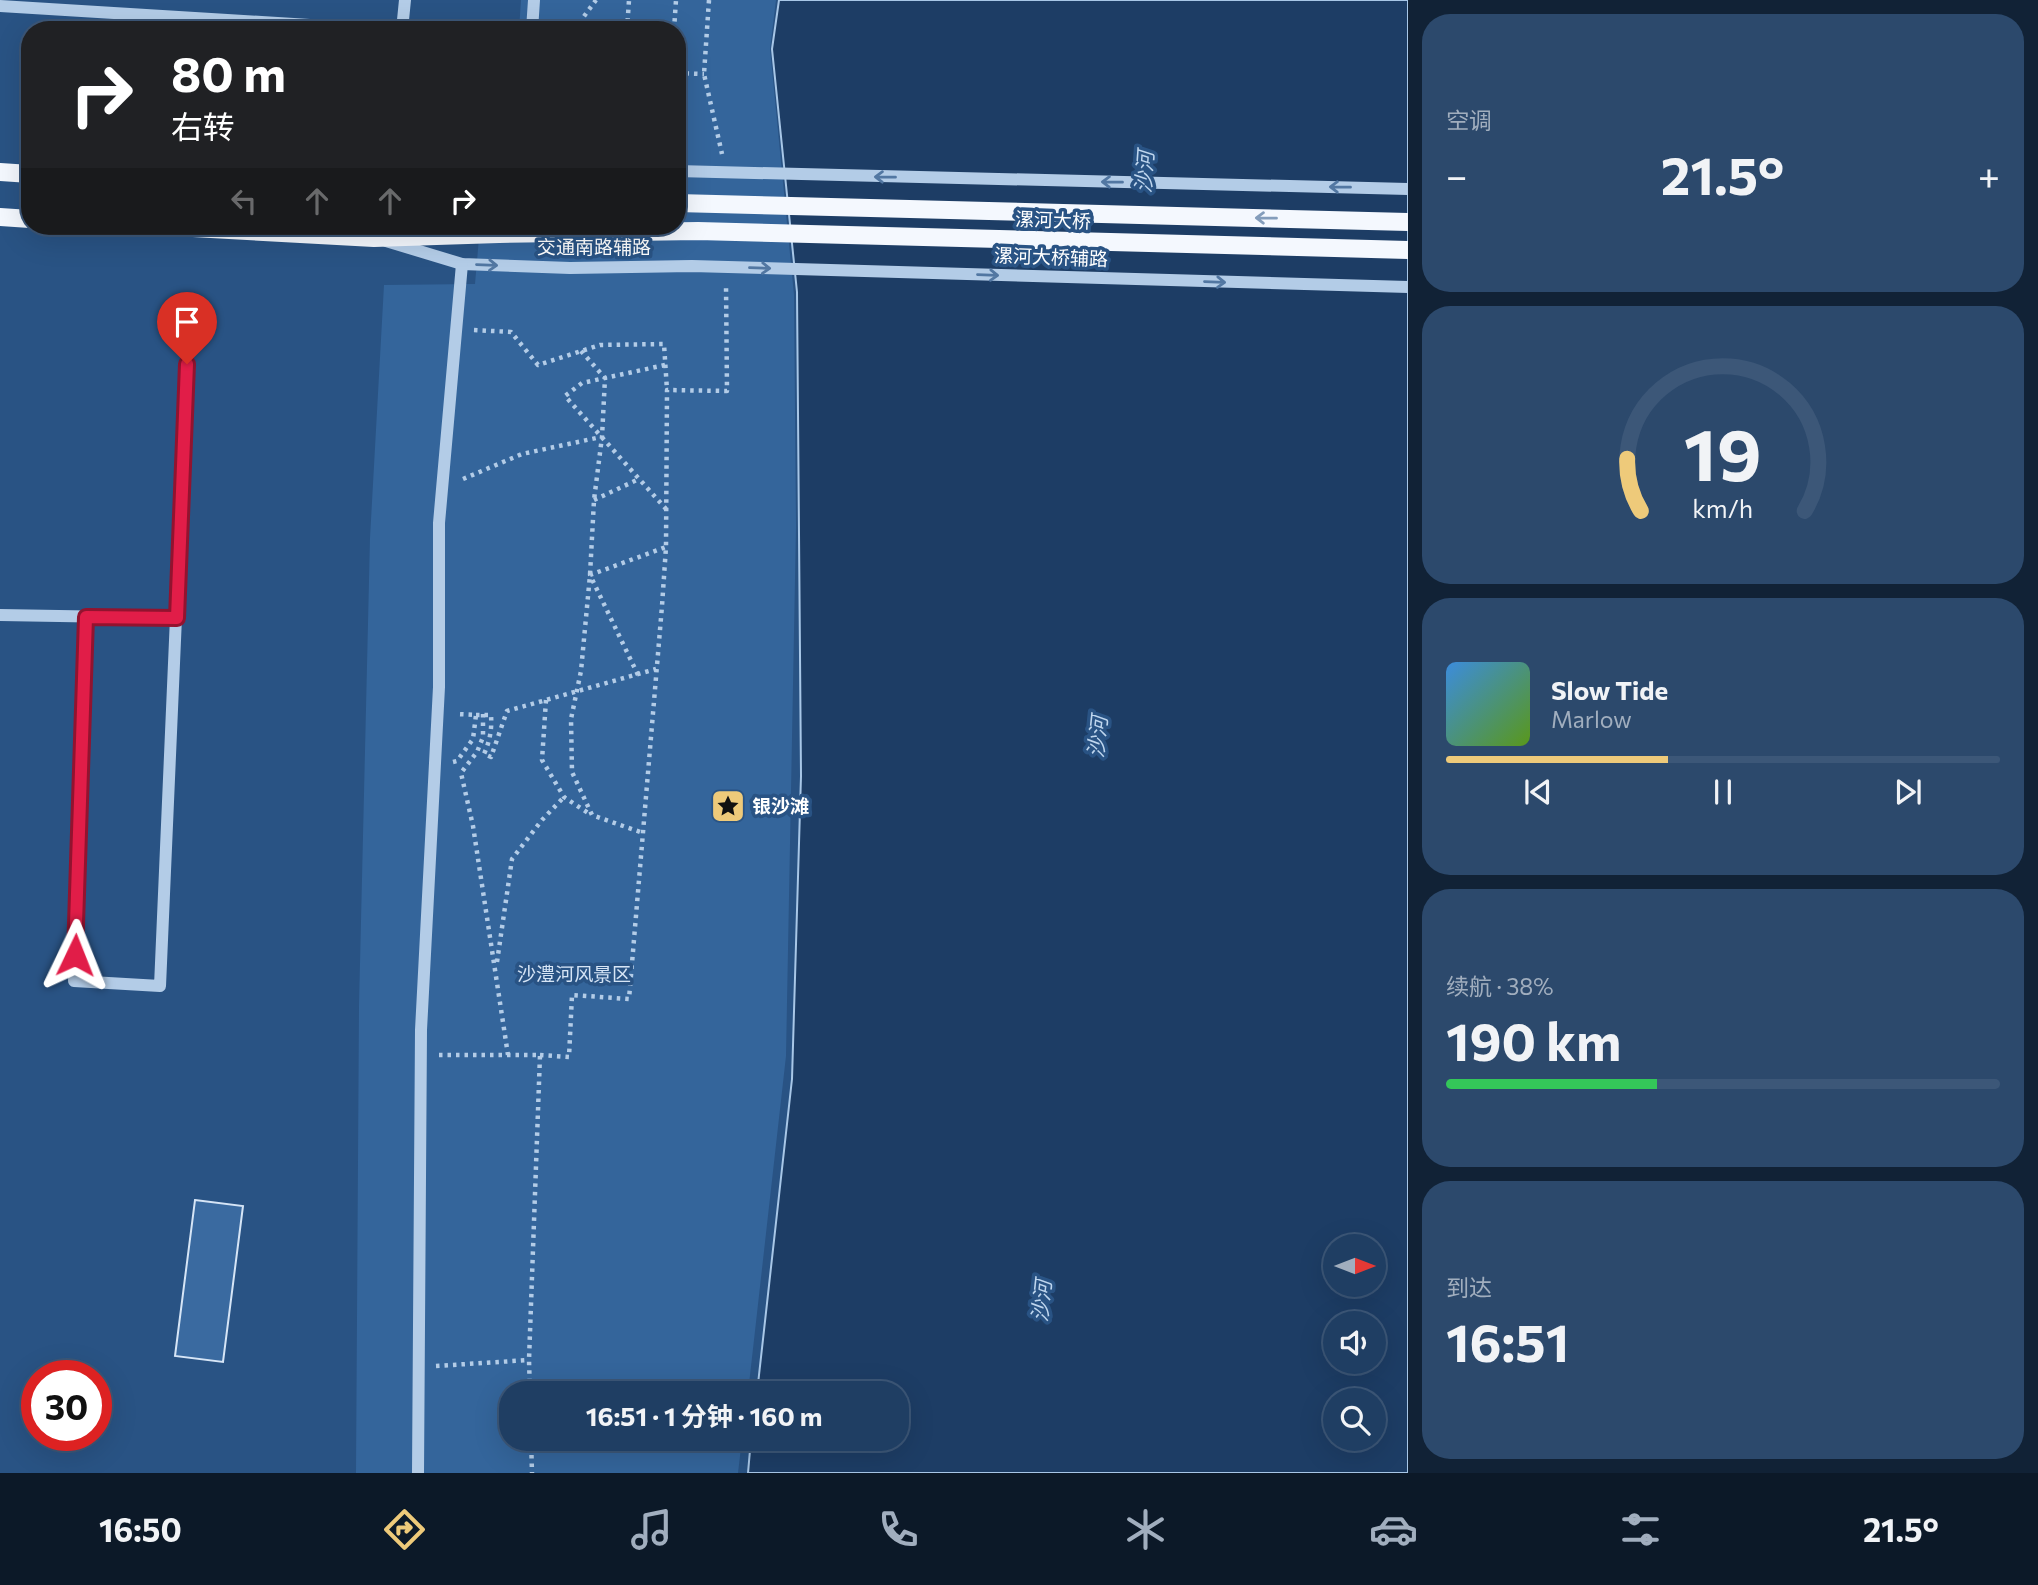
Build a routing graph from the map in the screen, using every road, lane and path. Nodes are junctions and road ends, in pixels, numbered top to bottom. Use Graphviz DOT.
graph roads {
  1 [pos="148,0"];
  2 [pos="405,0"];
  3 [pos="534,0"];
  4 [pos="596,0"];
  5 [pos="629,0"];
  6 [pos="676,0"];
  7 [pos="709,0"];
  8 [pos="0,6"];
  9 [pos="148,15"];
  10 [pos="245,21"];
  11 [pos="403,21"];
  12 [pos="533,21"];
  13 [pos="581,21"];
  14 [pos="628,21"];
  15 [pos="675,21"];
  16 [pos="686,73"];
  17 [pos="704,74"];
  18 [pos="725,166"];
  19 [pos="0,172"];
  20 [pos="686,172"];
  21 [pos="21,173"];
  22 [pos="1408,189"];
  23 [pos="686,203"];
  24 [pos="0,217"];
  25 [pos="21,218"];
  26 [pos="1408,222"];
  27 [pos="686,231"];
  28 [pos="320,235"];
  29 [pos="468,235"];
  30 [pos="374,238"];
  31 [pos="1408,250"];
  32 [pos="462,264"];
  33 [pos="692,266"];
  34 [pos="726,285"];
  35 [pos="1408,287"];
  36 [pos="457,330"];
  37 [pos="581,351"];
  38 [pos="187,364"];
  39 [pos="666,365"];
  40 [pos="605,378"];
  41 [pos="667,390"];
  42 [pos="602,437"];
  43 [pos="639,479"];
  44 [pos="443,481"];
  45 [pos="594,500"];
  46 [pos="666,510"];
  47 [pos="666,547"];
  48 [pos="590,575"];
  49 [pos="0,615"];
  50 [pos="86,617"];
  51 [pos="177,618"];
  52 [pos="656,669"];
  53 [pos="638,675"];
  54 [pos="577,692"];
  55 [pos="546,700"];
  56 [pos="437,714"];
  57 [pos="483,714"];
  58 [pos="476,715"];
  59 [pos="435,762"];
  60 [pos="564,797"];
  61 [pos="592,815"];
  62 [pos="643,833"];
  63 [pos="496,968"];
  64 [pos="421,1055"];
  65 [pos="508,1055"];
  66 [pos="541,1055"];
  67 [pos="529,1360"];
  68 [pos="418,1367"];
  69 [pos="530,1381"];
  70 [pos="531,1451"];
  71 [pos="418,1473"];
  72 [pos="532,1473"];
  1 -- 9 [label="street"];
  2 -- 11 [label="street"];
  3 -- 12 [label="street"];
  4 -- 13 [label="path"];
  5 -- 14 [label="path"];
  6 -- 15 [label="path"];
  7 -- 17 [label="path"];
  8 -- 9 [label="street"];
  9 -- 10 [label="street"];
  16 -- 17 [label="path"];
  17 -- 18 [label="path"];
  19 -- 21 [label="main road"];
  22 -- 20 [label="street, one-way"];
  26 -- 23 [label="main road, 漯河大桥, one-way"];
  24 -- 25 [label="main road"];
  27 -- 31 [label="main road, 漯河大桥"];
  28 -- 30 [label="main road, 漯河大桥"];
  29 -- 30 [label="main road, 漯河大桥"];
  30 -- 32 [label="street, 交通南路辅路"];
  32 -- 33 [label="street, 交通南路辅路, one-way"];
  32 -- 36 [label="street"];
  33 -- 35 [label="street, 漯河大桥辅路, one-way"];
  34 -- 41 [label="path"];
  36 -- 37 [label="path"];
  36 -- 44 [label="street"];
  37 -- 39 [label="path"];
  37 -- 40 [label="path"];
  38 -- 51 [label="street"];
  39 -- 40 [label="path"];
  39 -- 41 [label="path"];
  40 -- 42 [label="path"];
  40 -- 42 [label="path"];
  41 -- 46 [label="path"];
  42 -- 43 [label="path"];
  42 -- 44 [label="path"];
  42 -- 45 [label="path"];
  43 -- 45 [label="path"];
  43 -- 46 [label="path"];
  44 -- 56 [label="street"];
  45 -- 48 [label="path"];
  46 -- 47 [label="path"];
  47 -- 48 [label="path"];
  47 -- 52 [label="path"];
  48 -- 53 [label="path"];
  48 -- 54 [label="path"];
  49 -- 50 [label="street"];
  50 -- 51 [label="street"];
  50 -- 51 [label="street"];
  52 -- 53 [label="path"];
  52 -- 62 [label="path"];
  53 -- 54 [label="path"];
  54 -- 55 [label="path"];
  54 -- 61 [label="path"];
  55 -- 57 [label="path"];
  55 -- 60 [label="path"];
  56 -- 58 [label="path"];
  56 -- 59 [label="street"];
  57 -- 58 [label="path"];
  57 -- 63 [label="path"];
  58 -- 59 [label="path"];
  59 -- 64 [label="street"];
  60 -- 61 [label="path"];
  60 -- 63 [label="path"];
  61 -- 62 [label="path"];
  62 -- 66 [label="path"];
  63 -- 65 [label="path"];
  64 -- 65 [label="path"];
  64 -- 68 [label="street"];
  65 -- 66 [label="path"];
  66 -- 67 [label="path"];
  67 -- 68 [label="path"];
  67 -- 69 [label="path"];
  68 -- 71 [label="street"];
  70 -- 72 [label="path"];
}
